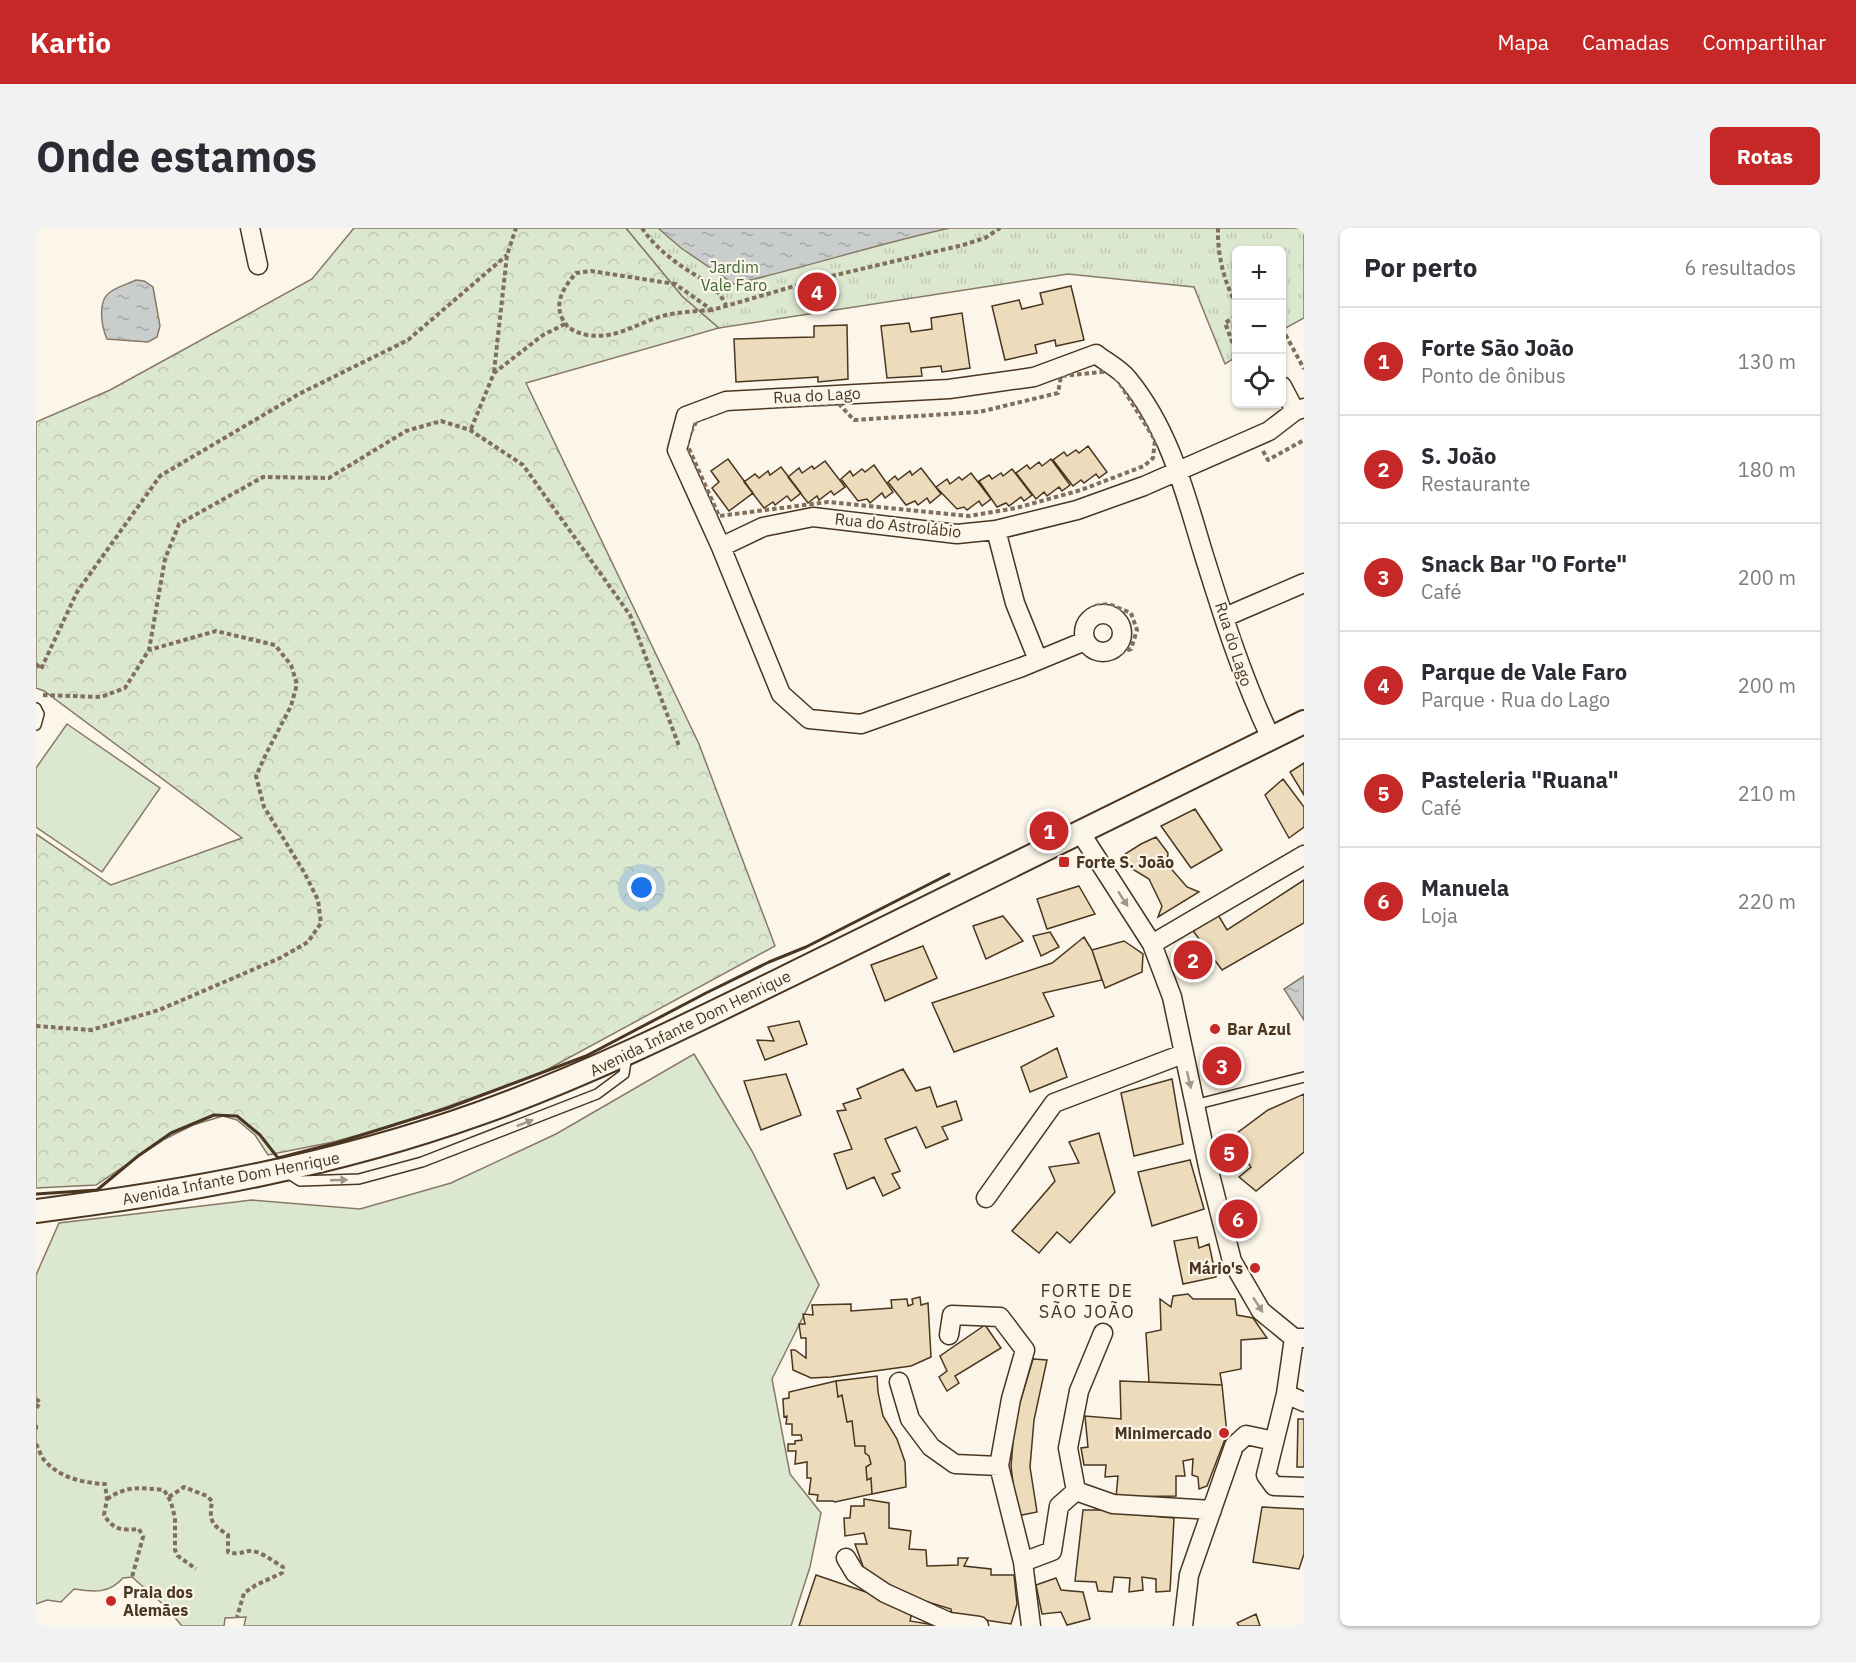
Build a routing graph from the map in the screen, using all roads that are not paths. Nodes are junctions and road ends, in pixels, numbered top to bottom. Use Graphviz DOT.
graph roads {
  1 [pos="254,229"];
  2 [pos="258,265"];
  3 [pos="1286,393"];
  4 [pos="1299,410"];
  5 [pos="1179,470"];
  6 [pos="996,530"];
  7 [pos="721,547"];
  8 [pos="1304,583"];
  9 [pos="1225,617"];
  10 [pos="1085,641"];
  11 [pos="1038,660"];
  12 [pos="36,708"];
  13 [pos="1304,722"];
  14 [pos="36,725"];
  15 [pos="1271,738"];
  16 [pos="1080,832"];
  17 [pos="1304,855"];
  18 [pos="1152,944"];
  19 [pos="1183,1054"];
  20 [pos="1304,1077"];
  21 [pos="1194,1105"];
  22 [pos="986,1198"];
  23 [pos="36,1211"];
  24 [pos="1103,1333"];
  25 [pos="949,1335"];
  26 [pos="1299,1338"];
  27 [pos="899,1382"];
  28 [pos="1286,1394"];
  29 [pos="1304,1402"];
  30 [pos="1274,1441"];
  31 [pos="999,1466"];
  32 [pos="1304,1487"];
  33 [pos="1076,1491"];
  34 [pos="1212,1510"];
  35 [pos="846,1558"];
  36 [pos="1023,1562"];
  37 [pos="979,1626"];
  38 [pos="1032,1626"];
  39 [pos="1184,1626"];
  1 -- 2 [label="street"];
  3 -- 4 [label="street"];
  4 -- 5 [label="street, Rua do Astrolábio"];
  5 -- 6 [label="street, Rua do Astrolábio"];
  5 -- 7 [label="street, Rua do Lago"];
  5 -- 9 [label="street, Rua do Lago"];
  6 -- 7 [label="street, Rua do Astrolábio"];
  6 -- 11 [label="street"];
  7 -- 11 [label="street, Rua do Lago"];
  8 -- 9 [label="street"];
  9 -- 15 [label="street, Rua do Lago"];
  10 -- 11 [label="street, Rua do Lago"];
  12 -- 14 [label="lane"];
  13 -- 15 [label="street, Avenida Infante Dom Henrique"];
  15 -- 16 [label="street, Avenida Infante Dom Henrique"];
  16 -- 18 [label="street, one-way"];
  16 -- 23 [label="street, Avenida Infante Dom Henrique"];
  17 -- 18 [label="street"];
  18 -- 19 [label="street"];
  19 -- 21 [label="street, one-way"];
  19 -- 22 [label="street"];
  20 -- 21 [label="lane"];
  21 -- 26 [label="street, one-way"];
  24 -- 33 [label="street"];
  25 -- 31 [label="street"];
  26 -- 28 [label="street"];
  27 -- 31 [label="street"];
  28 -- 29 [label="street"];
  28 -- 30 [label="street"];
  30 -- 32 [label="street"];
  30 -- 34 [label="street"];
  31 -- 36 [label="street"];
  33 -- 34 [label="street"];
  33 -- 36 [label="street"];
  34 -- 39 [label="street"];
  35 -- 37 [label="street"];
  36 -- 38 [label="street"];
}
